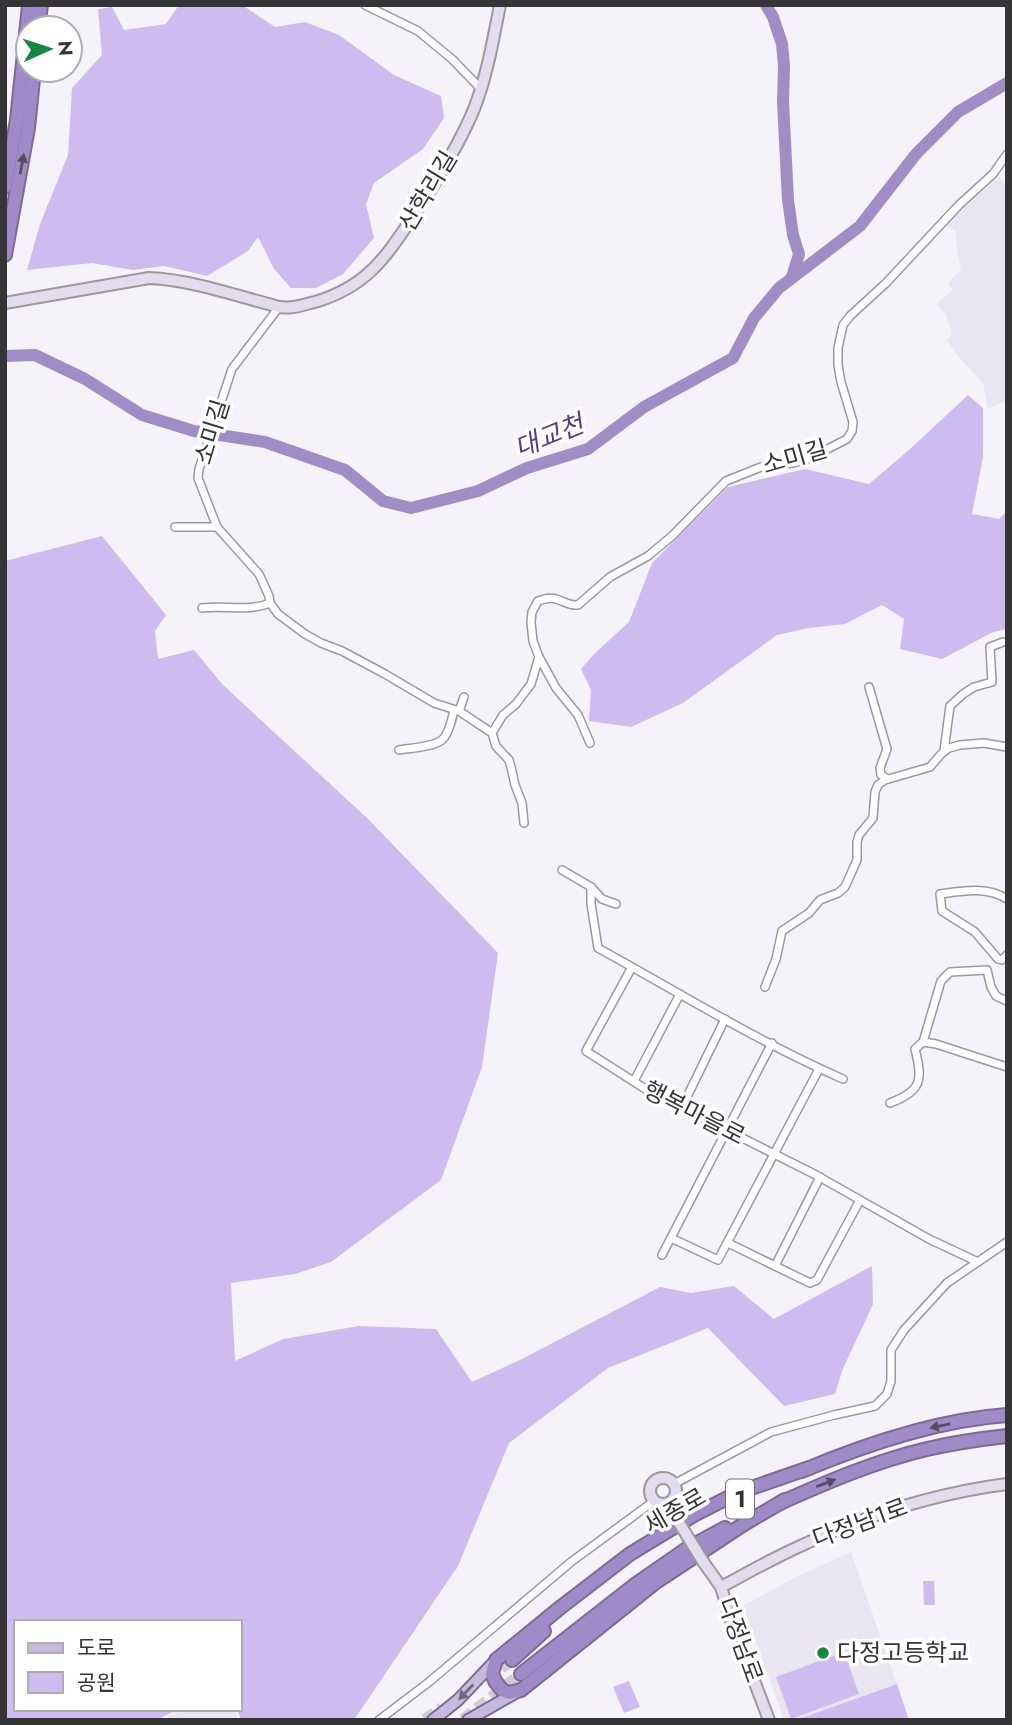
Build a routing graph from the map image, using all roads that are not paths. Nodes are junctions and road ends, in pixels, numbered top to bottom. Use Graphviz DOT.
graph roads {
  1 [pos="29,5"];
  2 [pos="365,5"];
  3 [pos="500,5"];
  4 [pos="33,84"];
  5 [pos="481,89"];
  6 [pos="1007,155"];
  7 [pos="5,187"];
  8 [pos="5,255"];
  9 [pos="5,303"];
  10 [pos="279,307"];
  11 [pos="176,527"];
  12 [pos="217,527"];
  13 [pos="270,603"];
  14 [pos="202,608"];
  15 [pos="1003,642"];
  16 [pos="539,657"];
  17 [pos="869,687"];
  18 [pos="464,697"];
  19 [pos="456,710"];
  20 [pos="492,733"];
  21 [pos="590,743"];
  22 [pos="1007,747"];
  23 [pos="399,750"];
  24 [pos="944,751"];
  25 [pos="888,779"];
  26 [pos="524,823"];
  27 [pos="562,870"];
  28 [pos="591,887"];
  29 [pos="1007,899"];
  30 [pos="616,904"];
  31 [pos="1004,958"];
  32 [pos="632,967"];
  33 [pos="987,970"];
  34 [pos="765,987"];
  35 [pos="680,994"];
  36 [pos="1007,1000"];
  37 [pos="726,1019"];
  38 [pos="923,1042"];
  39 [pos="772,1044"];
  40 [pos="1007,1067"];
  41 [pos="819,1069"];
  42 [pos="843,1079"];
  43 [pos="634,1081"];
  44 [pos="890,1103"];
  45 [pos="682,1107"];
  46 [pos="727,1130"];
  47 [pos="774,1154"];
  48 [pos="820,1177"];
  49 [pos="860,1200"];
  50 [pos="671,1238"];
  51 [pos="1007,1242"];
  52 [pos="728,1243"];
  53 [pos="662,1255"];
  54 [pos="978,1262"];
  55 [pos="775,1266"];
  56 [pos="1007,1415"];
  57 [pos="1007,1436"];
  58 [pos="809,1468"];
  59 [pos="674,1484"];
  60 [pos="1007,1484"];
  61 [pos="785,1500"];
  62 [pos="654,1501"];
  63 [pos="671,1508"];
  64 [pos="721,1587"];
  65 [pos="496,1660"];
  66 [pos="512,1660"];
  67 [pos="521,1674"];
  68 [pos="521,1690"];
  69 [pos="382,1719"];
  70 [pos="433,1720"];
  71 [pos="468,1720"];
  72 [pos="769,1720"];
  1 -- 7 [label="highway"];
  2 -- 5 [label="street"];
  3 -- 5 [label="main road, 산학리길"];
  8 -- 4 [label="highway, one-way"];
  5 -- 10 [label="main road, 산학리길"];
  6 -- 16 [label="street, 소미길"];
  9 -- 10 [label="main road, 산학리길"];
  10 -- 12 [label="street, 소미길"];
  11 -- 12 [label="street"];
  12 -- 13 [label="street, 소미길"];
  13 -- 14 [label="street"];
  13 -- 19 [label="street, 소미길"];
  15 -- 24 [label="street"];
  16 -- 20 [label="street"];
  16 -- 21 [label="street, 소미길"];
  17 -- 25 [label="street"];
  18 -- 19 [label="street"];
  19 -- 20 [label="street, 소미길"];
  19 -- 23 [label="street"];
  20 -- 26 [label="street, 소미길"];
  22 -- 24 [label="street"];
  24 -- 25 [label="street"];
  25 -- 34 [label="street"];
  27 -- 28 [label="street"];
  28 -- 30 [label="street"];
  28 -- 32 [label="street"];
  29 -- 31 [label="street"];
  31 -- 33 [label="street"];
  32 -- 35 [label="street"];
  32 -- 43 [label="street, 행복마을로"];
  33 -- 36 [label="street"];
  33 -- 38 [label="street"];
  35 -- 37 [label="street"];
  35 -- 43 [label="street"];
  37 -- 39 [label="street"];
  37 -- 45 [label="street"];
  38 -- 40 [label="street"];
  38 -- 44 [label="street"];
  39 -- 41 [label="street"];
  39 -- 46 [label="street"];
  41 -- 42 [label="street"];
  41 -- 47 [label="street"];
  43 -- 45 [label="street, 행복마을로"];
  45 -- 46 [label="street, 행복마을로"];
  46 -- 47 [label="street, 행복마을로"];
  46 -- 50 [label="street"];
  47 -- 48 [label="street, 행복마을로"];
  47 -- 52 [label="street"];
  48 -- 49 [label="street, 행복마을로"];
  48 -- 55 [label="street"];
  49 -- 54 [label="street, 행복마을로"];
  49 -- 55 [label="street"];
  50 -- 52 [label="street"];
  50 -- 53 [label="street"];
  51 -- 54 [label="street"];
  52 -- 55 [label="street"];
  54 -- 59 [label="street"];
  56 -- 58 [label="highway, 세종로 / 1, one-way"];
  61 -- 57 [label="highway, 세종로 / 1, one-way"];
  58 -- 65 [label="highway"];
  58 -- 66 [label="highway, 세종로 / 1"];
  59 -- 62 [label="main road"];
  59 -- 63 [label="main road"];
  60 -- 64 [label="main road, 다정남1로"];
  61 -- 67 [label="highway, 세종로 / 1"];
  61 -- 68 [label="highway"];
  62 -- 63 [label="main road"];
  62 -- 69 [label="street"];
  63 -- 64 [label="main road, 다정남로, bridge"];
  64 -- 72 [label="main road, 다정남로"];
  65 -- 68 [label="highway"];
  65 -- 70 [label="main road, one-way"];
  68 -- 71 [label="main road"];
}
